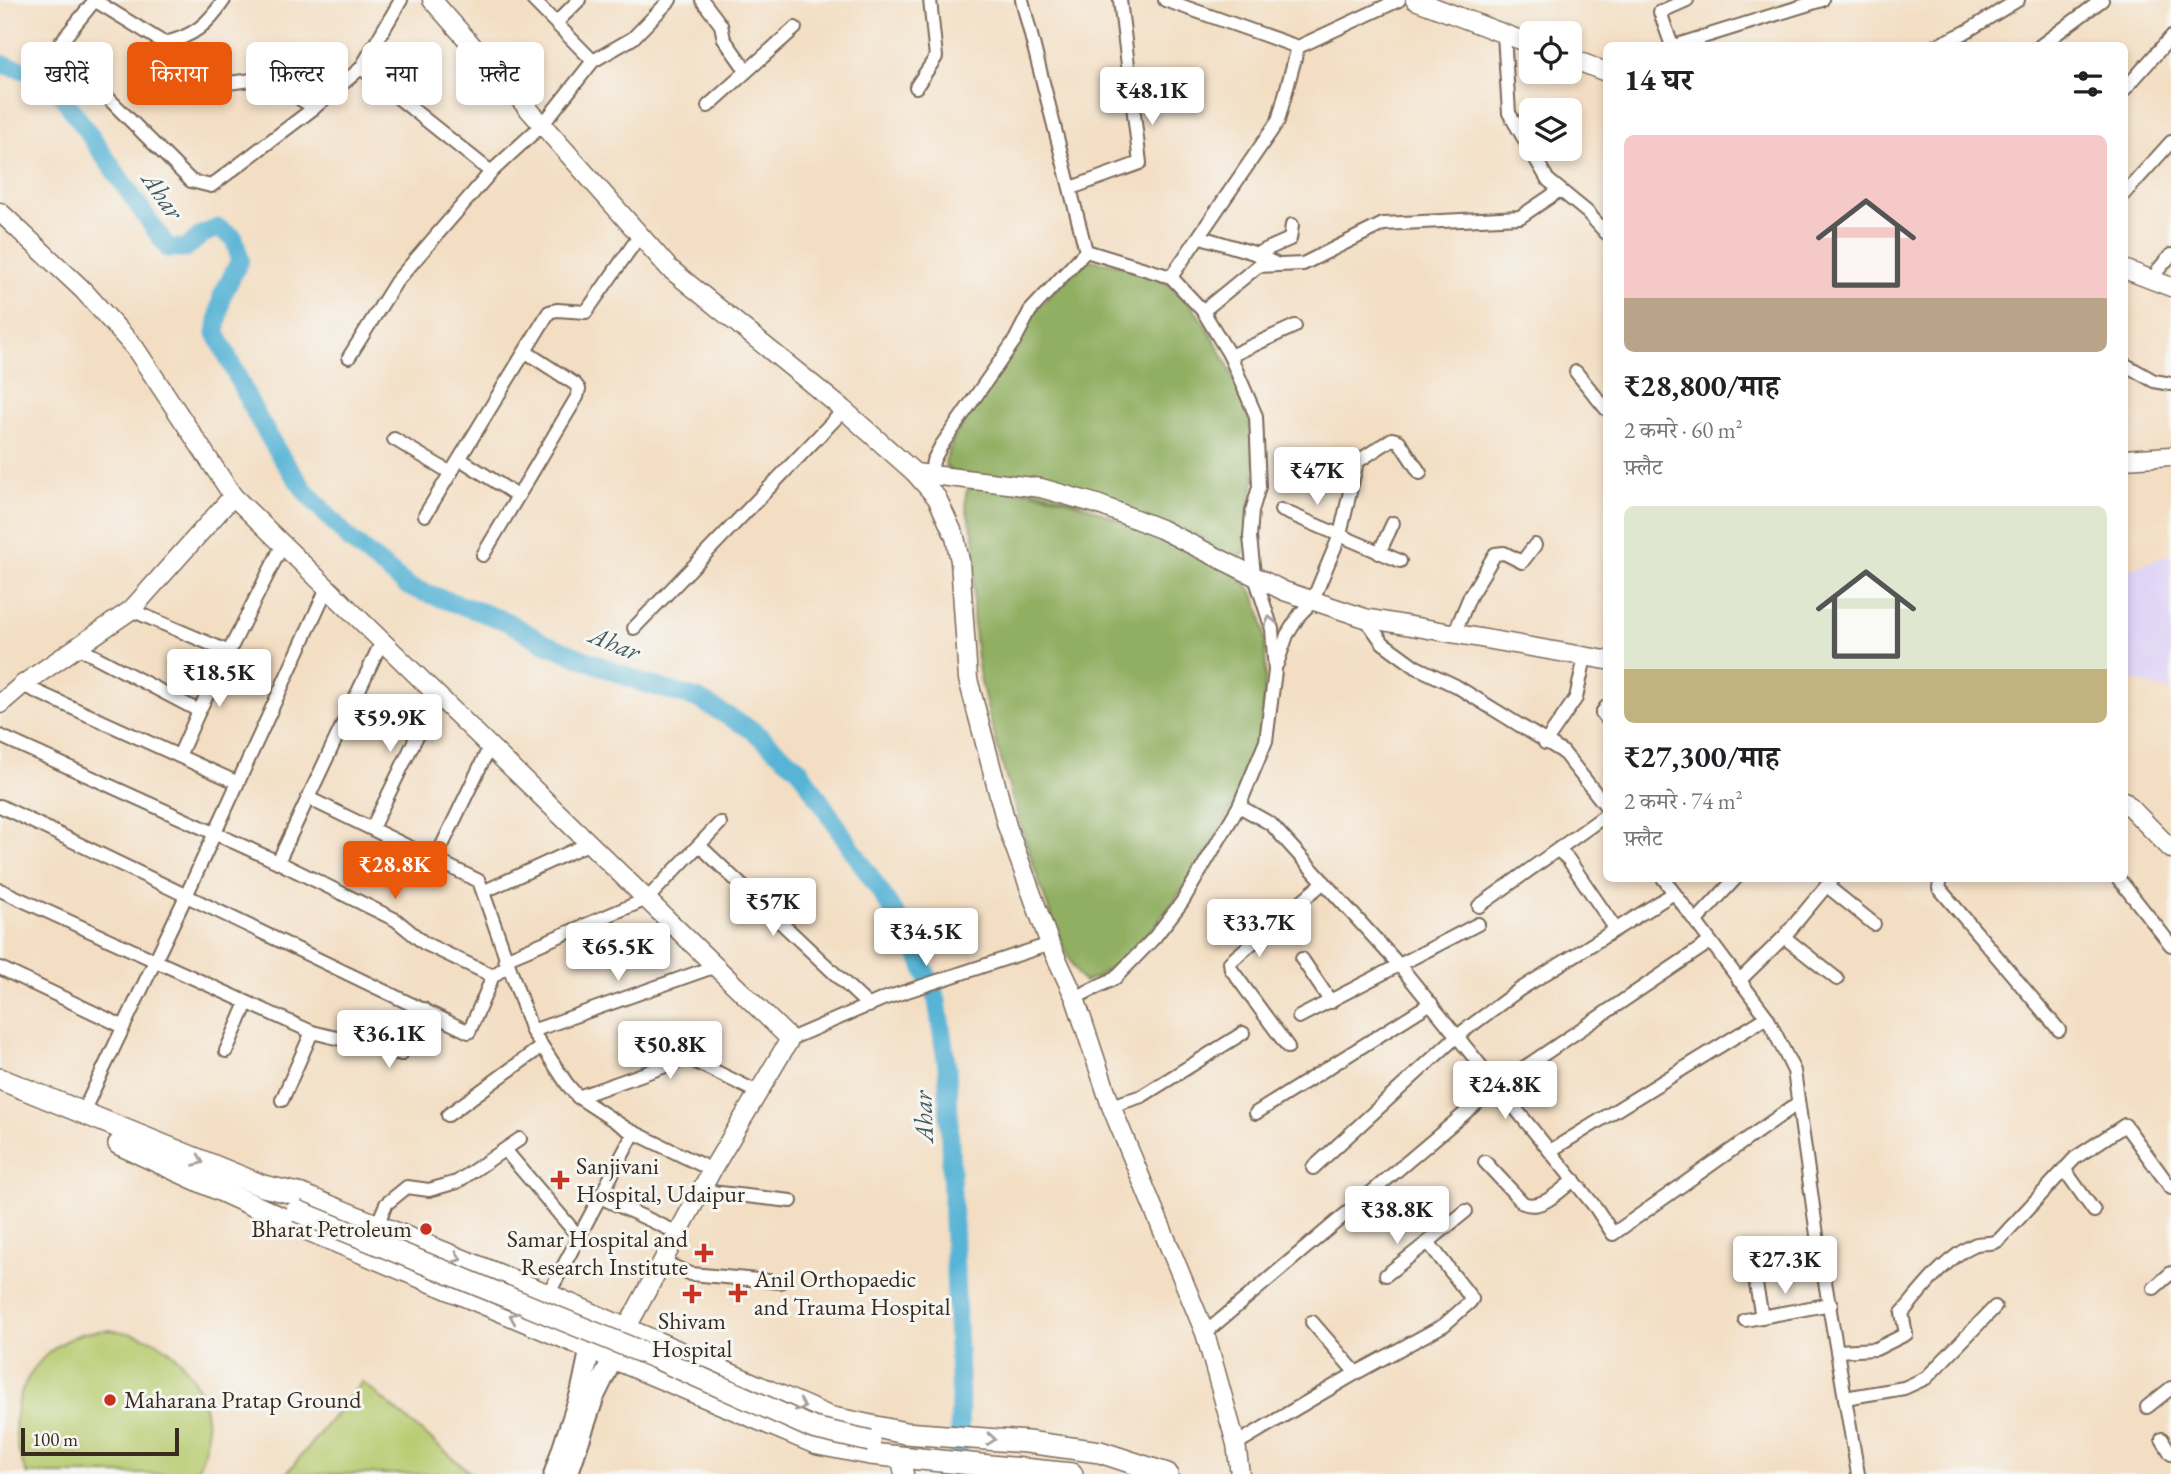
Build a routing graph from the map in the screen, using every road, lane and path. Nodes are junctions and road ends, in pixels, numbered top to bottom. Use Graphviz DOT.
graph roads {
  1 [pos="95,0"];
  2 [pos="224,0"];
  3 [pos="401,0"];
  4 [pos="432,0"];
  5 [pos="533,0"];
  6 [pos="579,0"];
  7 [pos="670,0"];
  8 [pos="702,0"];
  9 [pos="930,0"];
  10 [pos="1022,0"];
  11 [pos="1120,0"];
  12 [pos="1165,0"];
  13 [pos="1399,0"];
  14 [pos="1415,0"];
  15 [pos="1687,0"];
  16 [pos="1822,0"];
  17 [pos="2018,0"];
  18 [pos="2102,0"];
  19 [pos="1441,3"];
  20 [pos="556,23"];
  21 [pos="795,28"];
  22 [pos="1504,34"];
  23 [pos="2171,37"];
  24 [pos="1519,40"];
  25 [pos="162,42"];
  26 [pos="169,42"];
  27 [pos="1671,42"];
  28 [pos="1686,42"];
  29 [pos="1945,42"];
  30 [pos="2045,42"];
  31 [pos="1298,47"];
  32 [pos="593,61"];
  33 [pos="1582,63"];
  34 [pos="360,68"];
  35 [pos="746,70"];
  36 [pos="1603,71"];
  37 [pos="232,82"];
  38 [pos="2128,85"];
  39 [pos="916,87"];
  40 [pos="708,106"];
  41 [pos="314,108"];
  42 [pos="543,124"];
  43 [pos="2171,142"];
  44 [pos="491,172"];
  45 [pos="1071,188"];
  46 [pos="1560,190"];
  47 [pos="2128,190"];
  48 [pos="0,212"];
  49 [pos="1292,225"];
  50 [pos="1603,230"];
  51 [pos="640,235"];
  52 [pos="1201,237"];
  53 [pos="1086,251"];
  54 [pos="1256,254"];
  55 [pos="2171,255"];
  56 [pos="2128,258"];
  57 [pos="1277,265"];
  58 [pos="2128,271"];
  59 [pos="2164,272"];
  60 [pos="1171,276"];
  61 [pos="2171,287"];
  62 [pos="1203,311"];
  63 [pos="1295,326"];
  64 [pos="526,352"];
  65 [pos="1230,356"];
  66 [pos="349,357"];
  67 [pos="2128,366"];
  68 [pos="1576,372"];
  69 [pos="2171,384"];
  70 [pos="1603,405"];
  71 [pos="844,411"];
  72 [pos="394,439"];
  73 [pos="2171,456"];
  74 [pos="460,459"];
  75 [pos="2128,459"];
  76 [pos="1420,472"];
  77 [pos="451,473"];
  78 [pos="923,474"];
  79 [pos="233,496"];
  80 [pos="518,496"];
  81 [pos="1281,510"];
  82 [pos="425,515"];
  83 [pos="1393,523"];
  84 [pos="1340,535"];
  85 [pos="283,544"];
  86 [pos="1535,545"];
  87 [pos="1379,554"];
  88 [pos="483,555"];
  89 [pos="1400,561"];
  90 [pos="1254,574"];
  91 [pos="327,588"];
  92 [pos="1312,602"];
  93 [pos="131,610"];
  94 [pos="1365,618"];
  95 [pos="634,628"];
  96 [pos="1455,632"];
  97 [pos="382,641"];
  98 [pos="76,647"];
  99 [pos="227,651"];
  100 [pos="1585,657"];
  101 [pos="1603,660"];
  102 [pos="1275,671"];
  103 [pos="22,685"];
  104 [pos="437,695"];
  105 [pos="0,704"];
  106 [pos="199,711"];
  107 [pos="0,736"];
  108 [pos="1545,743"];
  109 [pos="490,746"];
  110 [pos="180,756"];
  111 [pos="236,782"];
  112 [pos="308,798"];
  113 [pos="1603,802"];
  114 [pos="2128,805"];
  115 [pos="0,806"];
  116 [pos="1239,806"];
  117 [pos="1603,818"];
  118 [pos="720,823"];
  119 [pos="372,828"];
  120 [pos="214,833"];
  121 [pos="590,843"];
  122 [pos="700,846"];
  123 [pos="2171,849"];
  124 [pos="1558,850"];
  125 [pos="436,858"];
  126 [pos="278,862"];
  127 [pos="1324,882"];
  128 [pos="1666,882"];
  129 [pos="1732,882"];
  130 [pos="1830,882"];
  131 [pos="1940,882"];
  132 [pos="2121,882"];
  133 [pos="0,890"];
  134 [pos="485,891"];
  135 [pos="1674,893"];
  136 [pos="186,896"];
  137 [pos="647,899"];
  138 [pos="1479,906"];
  139 [pos="1696,921"];
  140 [pos="1478,924"];
  141 [pos="1874,924"];
  142 [pos="1615,928"];
  143 [pos="1784,937"];
  144 [pos="1710,942"];
  145 [pos="1050,944"];
  146 [pos="2171,945"];
  147 [pos="1302,959"];
  148 [pos="154,962"];
  149 [pos="506,962"];
  150 [pos="1400,965"];
  151 [pos="716,966"];
  152 [pos="0,968"];
  153 [pos="493,976"];
  154 [pos="1837,979"];
  155 [pos="1740,981"];
  156 [pos="1075,998"];
  157 [pos="1331,1002"];
  158 [pos="247,1003"];
  159 [pos="1431,1003"];
  160 [pos="869,1006"];
  161 [pos="424,1009"];
  162 [pos="1299,1017"];
  163 [pos="1767,1017"];
  164 [pos="122,1026"];
  165 [pos="2059,1030"];
  166 [pos="532,1031"];
  167 [pos="312,1032"];
  168 [pos="1243,1033"];
  169 [pos="1457,1036"];
  170 [pos="790,1039"];
  171 [pos="541,1047"];
  172 [pos="1288,1047"];
  173 [pos="226,1051"];
  174 [pos="0,1079"];
  175 [pos="1497,1086"];
  176 [pos="0,1092"];
  177 [pos="760,1093"];
  178 [pos="578,1097"];
  179 [pos="282,1100"];
  180 [pos="1798,1103"];
  181 [pos="1111,1106"];
  182 [pos="1256,1113"];
  183 [pos="448,1115"];
  184 [pos="79,1119"];
  185 [pos="634,1133"];
  186 [pos="520,1139"];
  187 [pos="505,1150"];
  188 [pos="1550,1151"];
  189 [pos="1485,1162"];
  190 [pos="1313,1168"];
  191 [pos="2064,1169"];
  192 [pos="712,1170"];
  193 [pos="1574,1180"];
  194 [pos="2171,1188"];
  195 [pos="702,1191"];
  196 [pos="260,1196"];
  197 [pos="600,1197"];
  198 [pos="791,1201"];
  199 [pos="2094,1211"];
  200 [pos="1466,1212"];
  201 [pos="377,1226"];
  202 [pos="678,1233"];
  203 [pos="578,1236"];
  204 [pos="1428,1242"];
  205 [pos="663,1262"];
  206 [pos="1753,1268"];
  207 [pos="2171,1273"];
  208 [pos="1387,1275"];
  209 [pos="780,1282"];
  210 [pos="2154,1288"];
  211 [pos="548,1295"];
  212 [pos="1831,1304"];
  213 [pos="1994,1307"];
  214 [pos="596,1316"];
  215 [pos="1762,1317"];
  216 [pos="1745,1320"];
  217 [pos="1312,1322"];
  218 [pos="626,1329"];
  219 [pos="552,1333"];
  220 [pos="1205,1333"];
  221 [pos="590,1350"];
  222 [pos="1838,1351"];
  223 [pos="614,1358"];
  224 [pos="1356,1373"];
  225 [pos="655,1374"];
  226 [pos="2171,1388"];
  227 [pos="588,1394"];
  228 [pos="1845,1398"];
  229 [pos="2147,1407"];
  230 [pos="905,1433"];
  231 [pos="2162,1439"];
  232 [pos="870,1441"];
  233 [pos="1237,1444"];
  234 [pos="2171,1454"];
  235 [pos="902,1465"];
  236 [pos="1061,1473"];
  237 [pos="554,1474"];
  238 [pos="568,1474"];
  239 [pos="1167,1474"];
  240 [pos="1240,1474"];
  241 [pos="1858,1474"];
  1 -- 25 [label="street"];
  1 -- 41 [label="street"];
  2 -- 26 [label="street"];
  3 -- 34 [label="street"];
  4 -- 42 [label="street"];
  5 -- 20 [label="street"];
  6 -- 20 [label="street"];
  7 -- 32 [label="street"];
  8 -- 35 [label="street"];
  9 -- 39 [label="street"];
  10 -- 45 [label="street"];
  11 -- 45 [label="street"];
  12 -- 31 [label="street"];
  13 -- 31 [label="street"];
  14 -- 19 [label="street"];
  15 -- 27 [label="street"];
  16 -- 28 [label="street"];
  17 -- 29 [label="street"];
  18 -- 30 [label="street"];
  19 -- 22 [label="street"];
  20 -- 32 [label="street"];
  21 -- 35 [label="street"];
  22 -- 24 [label="street"];
  22 -- 46 [label="street"];
  23 -- 38 [label="street"];
  31 -- 52 [label="street"];
  32 -- 42 [label="street"];
  33 -- 36 [label="street"];
  34 -- 41 [label="street"];
  34 -- 44 [label="street"];
  35 -- 40 [label="street"];
  37 -- 41 [label="street"];
  42 -- 44 [label="street"];
  42 -- 51 [label="street"];
  43 -- 47 [label="street"];
  44 -- 66 [label="street"];
  45 -- 53 [label="street"];
  46 -- 50 [label="street"];
  46 -- 57 [label="street"];
  48 -- 79 [label="street"];
  49 -- 54 [label="street"];
  51 -- 64 [label="street"];
  51 -- 71 [label="street"];
  52 -- 54 [label="street"];
  52 -- 60 [label="street"];
  53 -- 60 [label="street"];
  53 -- 78 [label="street"];
  54 -- 57 [label="street"];
  55 -- 59 [label="street"];
  56 -- 59 [label="street"];
  57 -- 62 [label="street"];
  58 -- 61 [label="street"];
  60 -- 62 [label="street"];
  62 -- 65 [label="street"];
  63 -- 65 [label="street"];
  64 -- 74 [label="street"];
  64 -- 80 [label="street"];
  65 -- 90 [label="street"];
  67 -- 69 [label="street"];
  68 -- 70 [label="street"];
  71 -- 78 [label="street"];
  71 -- 95 [label="street"];
  72 -- 77 [label="street"];
  73 -- 75 [label="street"];
  74 -- 77 [label="street"];
  74 -- 80 [label="street"];
  76 -- 84 [label="street"];
  77 -- 82 [label="street"];
  78 -- 90 [label="street"];
  78 -- 145 [label="street"];
  79 -- 85 [label="street"];
  79 -- 93 [label="street"];
  80 -- 88 [label="street"];
  81 -- 84 [label="street"];
  83 -- 87 [label="street"];
  84 -- 87 [label="street"];
  84 -- 92 [label="street"];
  85 -- 91 [label="street"];
  85 -- 99 [label="street"];
  86 -- 96 [label="street"];
  87 -- 89 [label="street"];
  90 -- 92 [label="street"];
  102 -- 90 [label="street, one-way"];
  91 -- 97 [label="street"];
  91 -- 111 [label="street"];
  92 -- 94 [label="street"];
  92 -- 102 [label="street"];
  93 -- 98 [label="street"];
  93 -- 99 [label="street"];
  94 -- 96 [label="street"];
  94 -- 108 [label="street"];
  96 -- 100 [label="street"];
  97 -- 104 [label="street"];
  97 -- 112 [label="street"];
  98 -- 103 [label="street"];
  98 -- 106 [label="street"];
  99 -- 106 [label="street"];
  100 -- 101 [label="street"];
  100 -- 108 [label="street"];
  102 -- 116 [label="street"];
  103 -- 105 [label="street"];
  103 -- 110 [label="street"];
  104 -- 109 [label="street"];
  104 -- 119 [label="street"];
  106 -- 110 [label="street"];
  107 -- 120 [label="street"];
  108 -- 113 [label="street"];
  109 -- 121 [label="street"];
  109 -- 125 [label="street"];
  110 -- 111 [label="street"];
  111 -- 120 [label="street"];
  112 -- 119 [label="street"];
  112 -- 126 [label="street"];
  114 -- 123 [label="street"];
  115 -- 136 [label="street"];
  116 -- 127 [label="street"];
  116 -- 156 [label="street"];
  117 -- 124 [label="street"];
  118 -- 122 [label="street"];
  119 -- 125 [label="street"];
  120 -- 126 [label="street"];
  120 -- 136 [label="street"];
  121 -- 134 [label="street"];
  121 -- 137 [label="street"];
  122 -- 137 [label="street"];
  122 -- 160 [label="street"];
  124 -- 138 [label="street"];
  124 -- 142 [label="street"];
  125 -- 134 [label="street"];
  126 -- 153 [label="street"];
  127 -- 150 [label="street"];
  127 -- 172 [label="street"];
  128 -- 135 [label="street"];
  129 -- 139 [label="street"];
  130 -- 141 [label="street"];
  130 -- 143 [label="street"];
  131 -- 165 [label="street"];
  132 -- 146 [label="street"];
  133 -- 148 [label="street"];
  134 -- 149 [label="street"];
  135 -- 139 [label="street"];
  135 -- 142 [label="street"];
  136 -- 148 [label="street"];
  136 -- 161 [label="street"];
  137 -- 149 [label="street"];
  137 -- 151 [label="street"];
  139 -- 144 [label="street"];
  140 -- 150 [label="street"];
  142 -- 169 [label="street"];
  143 -- 154 [label="street"];
  143 -- 155 [label="street"];
  144 -- 155 [label="street"];
  144 -- 175 [label="street"];
  145 -- 156 [label="street"];
  145 -- 160 [label="street"];
  147 -- 157 [label="street"];
  148 -- 158 [label="street"];
  148 -- 164 [label="street"];
  149 -- 153 [label="street"];
  149 -- 166 [label="street"];
  150 -- 157 [label="street"];
  150 -- 159 [label="street"];
  151 -- 166 [label="street"];
  151 -- 170 [label="street"];
  152 -- 164 [label="street"];
  153 -- 161 [label="street"];
  155 -- 163 [label="street"];
  156 -- 181 [label="street"];
  157 -- 162 [label="street"];
  158 -- 167 [label="street"];
  158 -- 173 [label="street"];
  159 -- 169 [label="street"];
  159 -- 182 [label="street"];
  160 -- 170 [label="street"];
  161 -- 167 [label="street"];
  163 -- 180 [label="street"];
  163 -- 188 [label="street"];
  164 -- 184 [label="street"];
  166 -- 171 [label="street"];
  167 -- 179 [label="street"];
  168 -- 181 [label="street"];
  169 -- 175 [label="street"];
  169 -- 190 [label="street"];
  170 -- 177 [label="street"];
  171 -- 178 [label="street"];
  171 -- 183 [label="street"];
  174 -- 184 [label="highway"];
  175 -- 188 [label="street"];
  175 -- 220 [label="street"];
  176 -- 184 [label="highway"];
  177 -- 178 [label="street"];
  177 -- 192 [label="street"];
  178 -- 185 [label="street"];
  180 -- 193 [label="street"];
  180 -- 212 [label="street"];
  181 -- 220 [label="street"];
  184 -- 196 [label="highway"];
  185 -- 192 [label="street"];
  185 -- 197 [label="street"];
  186 -- 187 [label="street"];
  187 -- 201 [label="street"];
  187 -- 203 [label="street"];
  188 -- 193 [label="street"];
  189 -- 193 [label="street"];
  191 -- 194 [label="street"];
  191 -- 199 [label="street"];
  191 -- 222 [label="street"];
  192 -- 195 [label="street"];
  195 -- 198 [label="street"];
  195 -- 202 [label="street"];
  196 -- 201 [label="highway"];
  219 -- 196 [label="highway, one-way"];
  196 -- 232 [label="highway, bridge"];
  197 -- 202 [label="street"];
  197 -- 203 [label="street"];
  200 -- 204 [label="street"];
  201 -- 211 [label="highway, one-way"];
  202 -- 205 [label="street"];
  203 -- 211 [label="street"];
  204 -- 208 [label="street"];
  204 -- 224 [label="street"];
  205 -- 209 [label="street"];
  205 -- 218 [label="street"];
  206 -- 215 [label="street"];
  207 -- 210 [label="street"];
  211 -- 214 [label="highway"];
  212 -- 215 [label="street"];
  212 -- 222 [label="street"];
  213 -- 228 [label="street"];
  214 -- 218 [label="highway"];
  214 -- 221 [label="main road"];
  215 -- 216 [label="street"];
  217 -- 224 [label="street"];
  218 -- 223 [label="main road"];
  218 -- 230 [label="highway, one-way"];
  219 -- 221 [label="highway"];
  219 -- 227 [label="main road"];
  220 -- 233 [label="street"];
  221 -- 223 [label="highway"];
  221 -- 227 [label="main road"];
  222 -- 228 [label="street"];
  223 -- 225 [label="highway"];
  223 -- 227 [label="main road"];
  224 -- 233 [label="street"];
  225 -- 227 [label="main road"];
  225 -- 235 [label="highway"];
  226 -- 229 [label="street"];
  227 -- 237 [label="main road"];
  227 -- 238 [label="main road"];
  228 -- 241 [label="street"];
  230 -- 232 [label="highway"];
  230 -- 239 [label="highway, one-way"];
  231 -- 234 [label="street"];
  232 -- 235 [label="highway"];
  233 -- 240 [label="street"];
  235 -- 236 [label="highway"];
}
